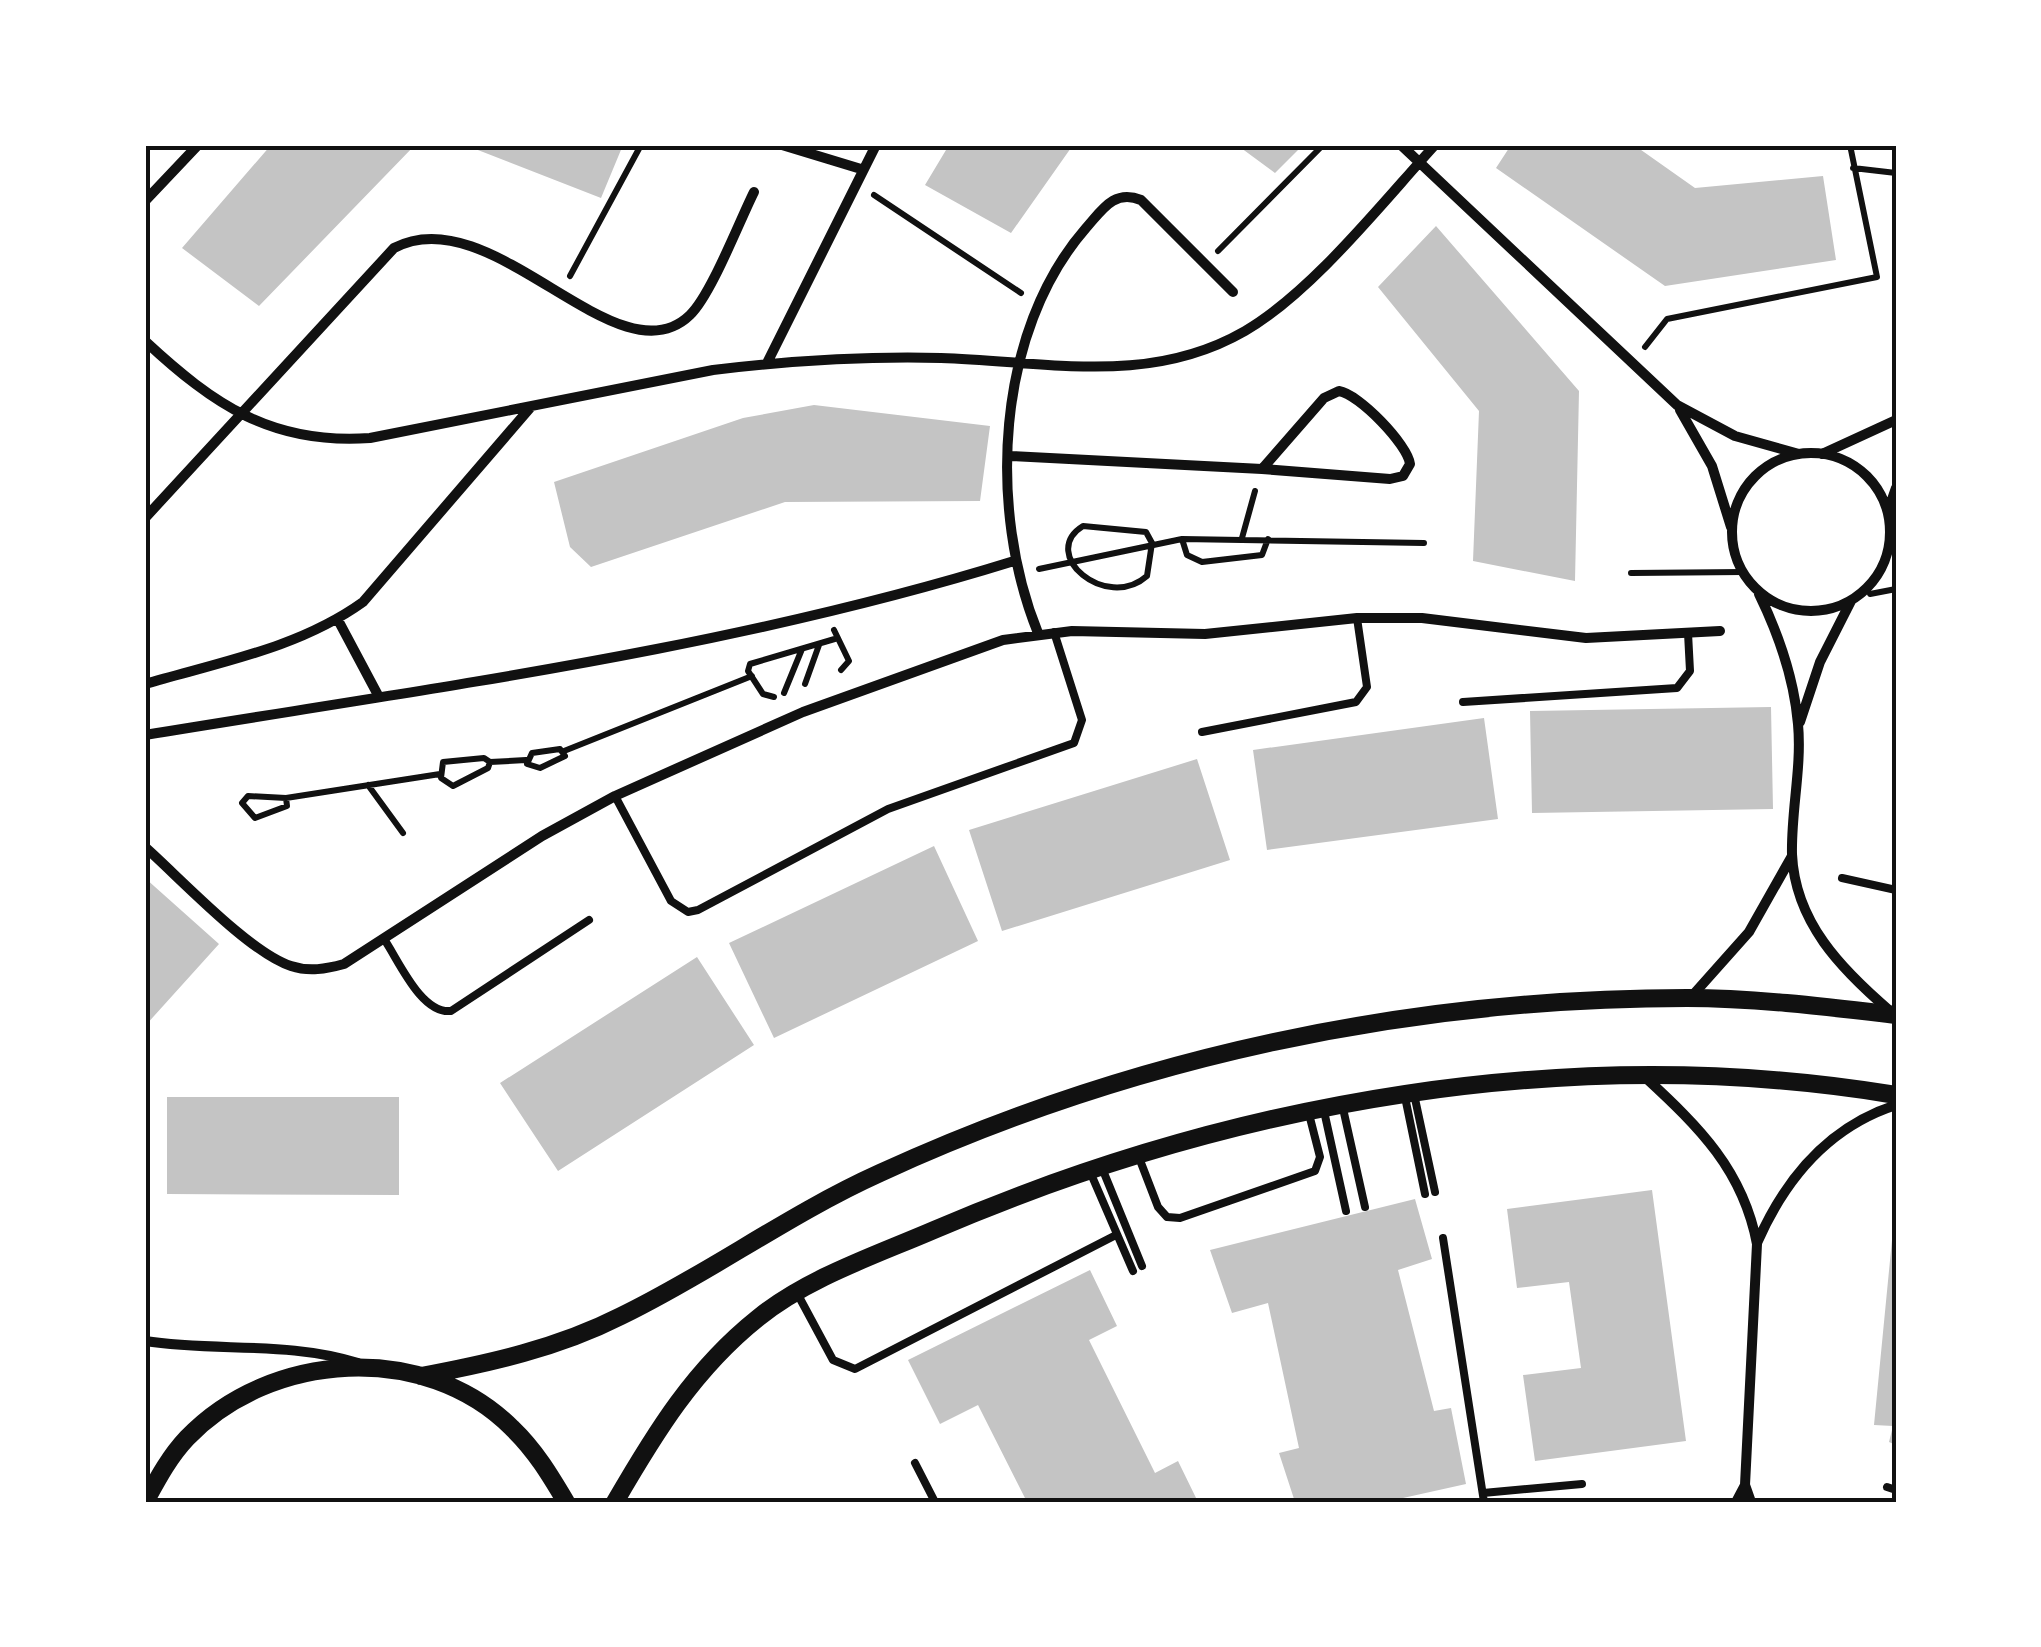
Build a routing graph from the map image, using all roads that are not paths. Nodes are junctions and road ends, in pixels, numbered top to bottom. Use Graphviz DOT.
graph roads {
  1 [pos="198,145"];
  2 [pos="782,145"];
  3 [pos="876,145"];
  4 [pos="1402,145"];
  5 [pos="1435,145"];
  6 [pos="1420,162"];
  7 [pos="861,169"];
  8 [pos="754,192"];
  9 [pos="145,201"];
  10 [pos="1233,292"];
  11 [pos="145,341"];
  12 [pos="1021,363"];
  13 [pos="767,364"];
  14 [pos="1676,405"];
  15 [pos="530,408"];
  16 [pos="243,417"];
  17 [pos="1896,420"];
  18 [pos="1799,454"];
  19 [pos="1822,454"];
  20 [pos="1010,456"];
  21 [pos="1262,469"];
  22 [pos="1896,488"];
  23 [pos="1888,511"];
  24 [pos="145,518"];
  25 [pos="1732,533"];
  26 [pos="1014,561"];
  27 [pos="1756,588"];
  28 [pos="1855,598"];
  29 [pos="1358,618"];
  30 [pos="338,620"];
  31 [pos="1054,632"];
  32 [pos="1720,632"];
  33 [pos="1038,633"];
  34 [pos="1688,633"];
  35 [pos="145,684"];
  36 [pos="378,697"];
  37 [pos="1463,702"];
  38 [pos="1799,727"];
  39 [pos="1202,732"];
  40 [pos="145,735"];
  41 [pos="615,796"];
  42 [pos="145,848"];
  43 [pos="1792,855"];
  44 [pos="1842,878"];
  45 [pos="1896,890"];
  46 [pos="589,920"];
  47 [pos="384,939"];
  48 [pos="1691,998"];
  49 [pos="1895,1015"];
  50 [pos="1646,1078"];
  51 [pos="1409,1092"];
  52 [pos="1896,1095"];
  53 [pos="1896,1105"];
  54 [pos="1324,1107"];
  55 [pos="1138,1154"];
  56 [pos="1095,1168"];
  57 [pos="1430,1193"];
  58 [pos="1365,1207"];
  59 [pos="1346,1211"];
  60 [pos="1116,1234"];
  61 [pos="1443,1238"];
  62 [pos="1757,1244"];
  63 [pos="1142,1266"];
  64 [pos="1132,1271"];
  65 [pos="798,1293"];
  66 [pos="145,1341"];
  67 [pos="373,1368"];
  68 [pos="421,1376"];
  69 [pos="915,1463"];
  70 [pos="1582,1484"];
  71 [pos="1745,1485"];
  72 [pos="1483,1498"];
  73 [pos="145,1502"];
  74 [pos="566,1502"];
  75 [pos="615,1502"];
  76 [pos="935,1502"];
  77 [pos="1736,1502"];
  78 [pos="1751,1502"];
  1 -- 9 [label="street"];
  2 -- 7 [label="street"];
  3 -- 7 [label="street"];
  4 -- 6 [label="street"];
  5 -- 6 [label="street"];
  6 -- 12 [label="street"];
  6 -- 14 [label="street"];
  7 -- 13 [label="street"];
  8 -- 16 [label="street"];
  10 -- 12 [label="street"];
  11 -- 16 [label="street"];
  12 -- 13 [label="street"];
  12 -- 20 [label="street"];
  13 -- 15 [label="street"];
  14 -- 18 [label="street"];
  14 -- 25 [label="street"];
  15 -- 16 [label="street"];
  15 -- 30 [label="street"];
  16 -- 24 [label="street"];
  17 -- 19 [label="street"];
  18 -- 19 [label="street"];
  18 -- 25 [label="street"];
  19 -- 23 [label="street"];
  20 -- 21 [label="street"];
  20 -- 26 [label="street"];
  21 -- 21 [label="street"];
  22 -- 23 [label="street"];
  23 -- 28 [label="street"];
  25 -- 27 [label="street"];
  26 -- 33 [label="street"];
  26 -- 36 [label="street"];
  27 -- 28 [label="street"];
  27 -- 38 [label="street"];
  28 -- 38 [label="street"];
  29 -- 31 [label="street"];
  29 -- 34 [label="street"];
  29 -- 39 [label="lane"];
  30 -- 35 [label="street"];
  30 -- 36 [label="street"];
  31 -- 33 [label="street"];
  31 -- 41 [label="lane"];
  32 -- 34 [label="street"];
  33 -- 41 [label="street"];
  34 -- 37 [label="lane"];
  36 -- 40 [label="street"];
  38 -- 43 [label="street"];
  41 -- 47 [label="street"];
  42 -- 47 [label="street"];
  43 -- 48 [label="street"];
  43 -- 49 [label="street"];
  44 -- 45 [label="lane"];
  46 -- 47 [label="lane"];
  48 -- 49 [label="street"];
  48 -- 68 [label="street"];
  50 -- 51 [label="street"];
  50 -- 52 [label="street"];
  50 -- 62 [label="street"];
  51 -- 54 [label="street"];
  51 -- 57 [label="lane"];
  53 -- 62 [label="street"];
  54 -- 55 [label="street"];
  54 -- 55 [label="lane"];
  54 -- 58 [label="lane"];
  54 -- 59 [label="lane"];
  55 -- 56 [label="street"];
  56 -- 60 [label="lane"];
  56 -- 63 [label="lane"];
  56 -- 65 [label="street"];
  60 -- 64 [label="lane"];
  60 -- 65 [label="lane"];
  61 -- 72 [label="lane"];
  62 -- 71 [label="street"];
  65 -- 75 [label="street"];
  66 -- 67 [label="street"];
  67 -- 68 [label="street"];
  67 -- 73 [label="street"];
  68 -- 74 [label="street"];
  69 -- 76 [label="lane"];
  70 -- 72 [label="lane"];
  71 -- 77 [label="street"];
  71 -- 78 [label="street"];
}
